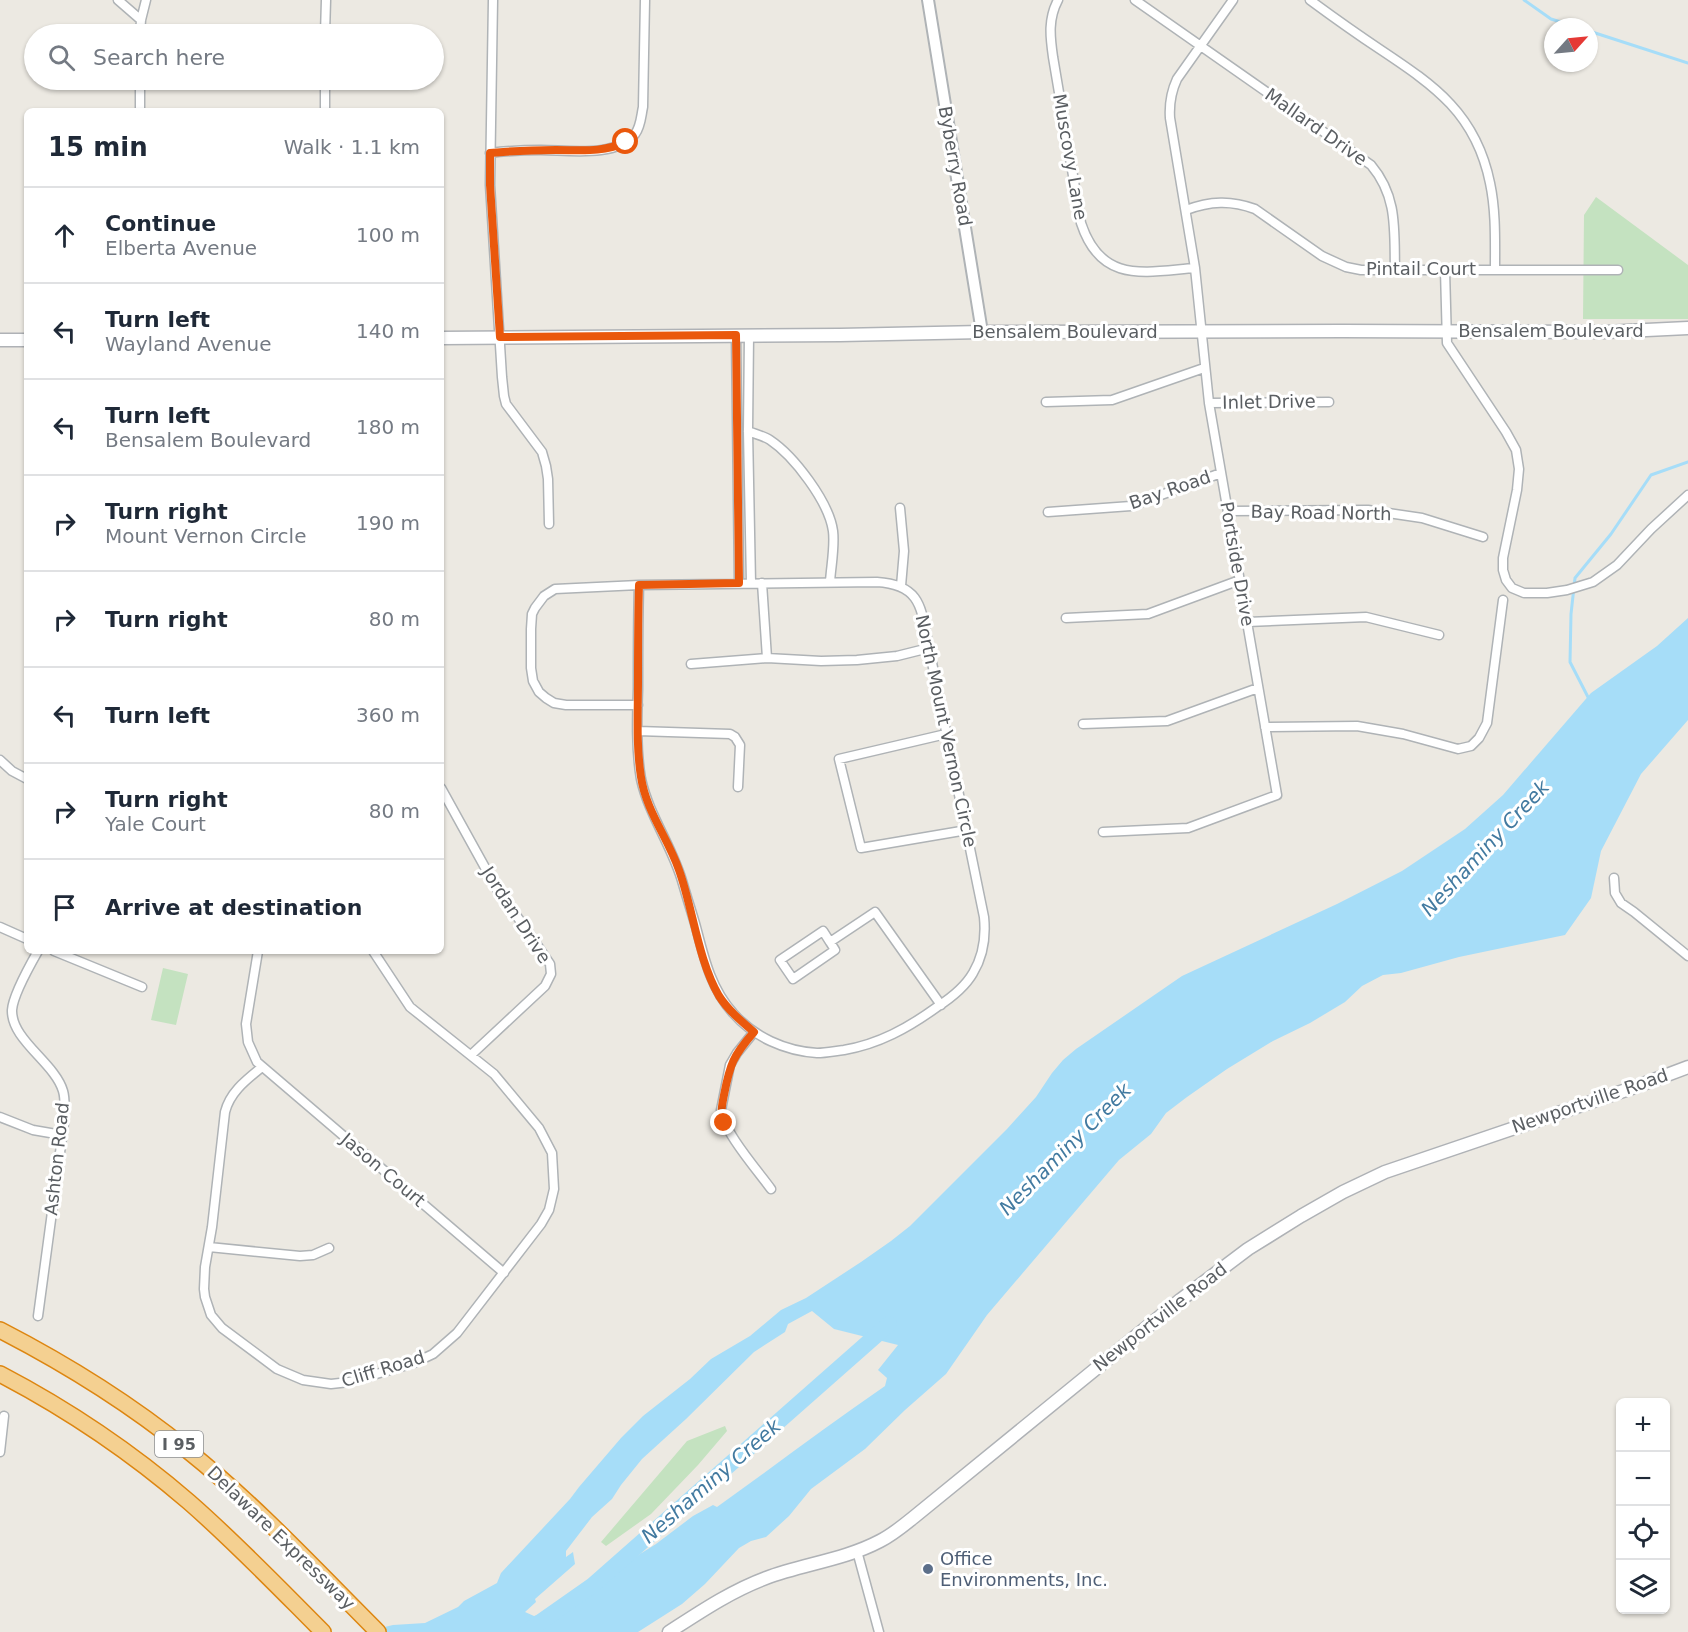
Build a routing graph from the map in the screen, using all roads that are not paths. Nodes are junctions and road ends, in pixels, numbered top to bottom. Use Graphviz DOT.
graph roads {
  1 [pos="118,0"];
  2 [pos="146,0"];
  3 [pos="326,0"];
  4 [pos="493,0"];
  5 [pos="645,0"];
  6 [pos="927,0"];
  7 [pos="1058,0"];
  8 [pos="1135,0"];
  9 [pos="1233,0"];
  10 [pos="1310,0"];
  11 [pos="141,20"];
  12 [pos="141,24"];
  13 [pos="325,24"];
  14 [pos="1200,46"];
  15 [pos="140,90"];
  16 [pos="325,90"];
  17 [pos="140,108"];
  18 [pos="325,108"];
  19 [pos="490,153"];
  20 [pos="1186,210"];
  21 [pos="1195,268"];
  22 [pos="1495,269"];
  23 [pos="1395,270"];
  24 [pos="1445,270"];
  25 [pos="1618,270"];
  26 [pos="1688,328"];
  27 [pos="1446,331"];
  28 [pos="982,332"];
  29 [pos="1200,332"];
  30 [pos="736,335"];
  31 [pos="749,335"];
  32 [pos="500,337"];
  33 [pos="444,338"];
  34 [pos="0,340"];
  35 [pos="24,340"];
  36 [pos="1204,368"];
  37 [pos="1046,402"];
  38 [pos="1329,402"];
  39 [pos="1209,403"];
  40 [pos="748,431"];
  41 [pos="1221,473"];
  42 [pos="1688,495"];
  43 [pos="900,508"];
  44 [pos="1228,511"];
  45 [pos="1048,512"];
  46 [pos="549,524"];
  47 [pos="1483,537"];
  48 [pos="1240,580"];
  49 [pos="830,582"];
  50 [pos="739,583"];
  51 [pos="751,583"];
  52 [pos="762,583"];
  53 [pos="639,585"];
  54 [pos="901,586"];
  55 [pos="1503,600"];
  56 [pos="1066,618"];
  57 [pos="1247,622"];
  58 [pos="1439,635"];
  59 [pos="929,648"];
  60 [pos="767,658"];
  61 [pos="691,664"];
  62 [pos="1258,688"];
  63 [pos="638,705"];
  64 [pos="1083,724"];
  65 [pos="1265,727"];
  66 [pos="638,730"];
  67 [pos="946,734"];
  68 [pos="0,760"];
  69 [pos="24,777"];
  70 [pos="738,787"];
  71 [pos="444,793"];
  72 [pos="967,830"];
  73 [pos="1102,832"];
  74 [pos="1614,878"];
  75 [pos="0,927"];
  76 [pos="24,938"];
  77 [pos="830,942"];
  78 [pos="37,954"];
  79 [pos="61,954"];
  80 [pos="258,954"];
  81 [pos="375,954"];
  82 [pos="1688,956"];
  83 [pos="141,987"];
  84 [pos="941,1005"];
  85 [pos="754,1032"];
  86 [pos="471,1055"];
  87 [pos="262,1067"];
  88 [pos="1688,1067"];
  89 [pos="0,1116"];
  90 [pos="62,1135"];
  91 [pos="771,1189"];
  92 [pos="209,1246"];
  93 [pos="329,1248"];
  94 [pos="504,1273"];
  95 [pos="38,1316"];
  96 [pos="0,1330"];
  97 [pos="0,1374"];
  98 [pos="4,1416"];
  99 [pos="0,1452"];
  100 [pos="857,1551"];
  101 [pos="323,1632"];
  102 [pos="378,1632"];
  103 [pos="669,1632"];
  104 [pos="879,1632"];
  1 -- 11 [label="street"];
  2 -- 11 [label="street"];
  3 -- 13 [label="street"];
  4 -- 19 [label="street"];
  5 -- 19 [label="street"];
  6 -- 28 [label="street, Byberry Road"];
  7 -- 21 [label="street, Muscovy Lane"];
  8 -- 14 [label="street, Mallard Drive"];
  9 -- 14 [label="street"];
  10 -- 22 [label="street"];
  11 -- 12 [label="street"];
  14 -- 20 [label="street"];
  14 -- 23 [label="street, Mallard Drive"];
  15 -- 17 [label="street"];
  16 -- 18 [label="street"];
  19 -- 32 [label="street"];
  20 -- 21 [label="street"];
  20 -- 23 [label="street, Pintail Court"];
  21 -- 29 [label="street"];
  22 -- 24 [label="street, Pintail Court"];
  22 -- 25 [label="street, Pintail Court"];
  23 -- 24 [label="street, Pintail Court"];
  24 -- 27 [label="street"];
  26 -- 27 [label="main road, Bensalem Boulevard"];
  27 -- 29 [label="main road, Bensalem Boulevard"];
  27 -- 42 [label="street"];
  28 -- 29 [label="main road, Bensalem Boulevard"];
  28 -- 31 [label="main road, Bensalem Boulevard"];
  29 -- 36 [label="street, Portside Drive"];
  30 -- 31 [label="main road, Bensalem Boulevard"];
  30 -- 32 [label="main road, Bensalem Boulevard"];
  30 -- 50 [label="street"];
  31 -- 40 [label="street"];
  32 -- 33 [label="main road, Bensalem Boulevard"];
  32 -- 46 [label="street"];
  34 -- 35 [label="main road"];
  36 -- 37 [label="street"];
  36 -- 39 [label="street, Portside Drive"];
  38 -- 39 [label="street, Inlet Drive"];
  39 -- 41 [label="street, Portside Drive"];
  40 -- 49 [label="street"];
  40 -- 51 [label="street"];
  41 -- 44 [label="street, Portside Drive"];
  41 -- 45 [label="street, Bay Road"];
  43 -- 54 [label="street"];
  44 -- 47 [label="street, Bay Road North"];
  44 -- 48 [label="street, Portside Drive"];
  48 -- 56 [label="street"];
  48 -- 57 [label="street, Portside Drive"];
  49 -- 52 [label="street"];
  49 -- 54 [label="street"];
  50 -- 51 [label="street"];
  50 -- 53 [label="street"];
  51 -- 52 [label="street"];
  52 -- 60 [label="street"];
  53 -- 63 [label="street, North Mount Vernon Circle"];
  53 -- 63 [label="street"];
  54 -- 59 [label="street, North Mount Vernon Circle"];
  55 -- 65 [label="street"];
  57 -- 58 [label="street"];
  57 -- 62 [label="street, Portside Drive"];
  59 -- 60 [label="street"];
  59 -- 67 [label="street, North Mount Vernon Circle"];
  60 -- 61 [label="street"];
  62 -- 64 [label="street"];
  62 -- 65 [label="street, Portside Drive"];
  63 -- 66 [label="street, North Mount Vernon Circle"];
  65 -- 73 [label="street, Portside Drive"];
  66 -- 70 [label="street"];
  66 -- 85 [label="street, North Mount Vernon Circle"];
  67 -- 72 [label="street, North Mount Vernon Circle"];
  67 -- 72 [label="street"];
  68 -- 69 [label="street"];
  71 -- 86 [label="street, Jordan Drive"];
  72 -- 84 [label="street, North Mount Vernon Circle"];
  74 -- 82 [label="street"];
  75 -- 76 [label="street"];
  77 -- 77 [label="street"];
  77 -- 84 [label="street"];
  78 -- 90 [label="street, Ashton Road"];
  79 -- 83 [label="street"];
  80 -- 87 [label="street"];
  81 -- 86 [label="street, Cliff Road"];
  84 -- 85 [label="street, North Mount Vernon Circle"];
  85 -- 91 [label="street"];
  86 -- 94 [label="street, Cliff Road"];
  87 -- 92 [label="street, Cliff Road"];
  87 -- 94 [label="street, Jason Court"];
  88 -- 100 [label="main road, Newportville Road"];
  89 -- 90 [label="street"];
  90 -- 95 [label="street, Ashton Road"];
  92 -- 93 [label="street"];
  92 -- 94 [label="street, Cliff Road"];
  96 -- 102 [label="highway, Delaware Expressway / I 95"];
  97 -- 101 [label="highway, Delaware Expressway / I 95"];
  98 -- 99 [label="street"];
  100 -- 103 [label="main road, Newportville Road"];
  100 -- 104 [label="street"];
}
